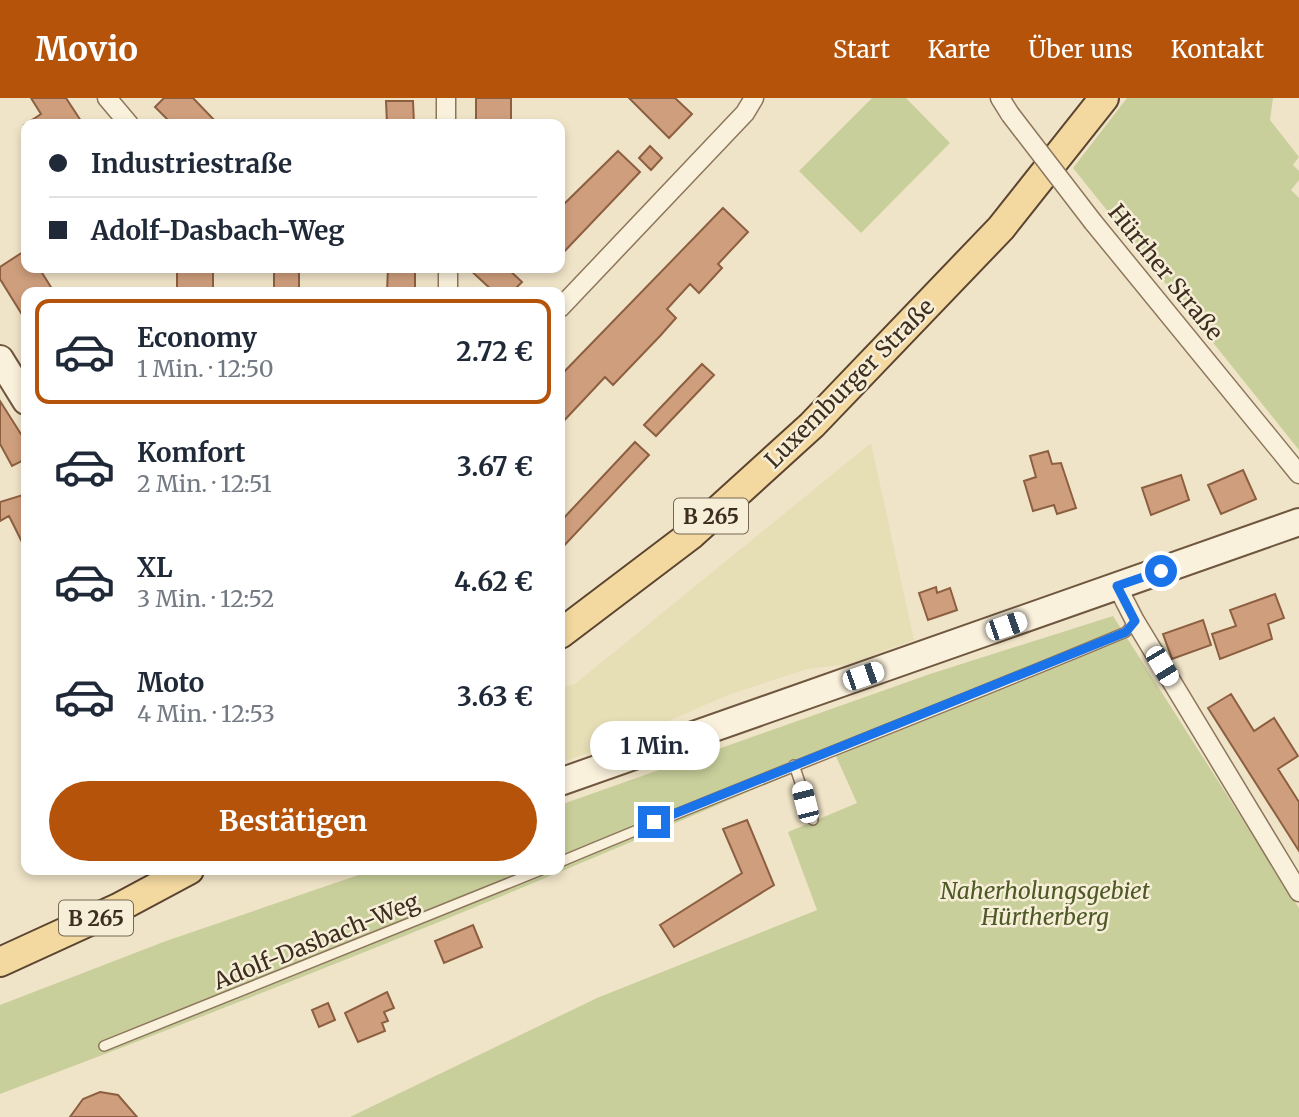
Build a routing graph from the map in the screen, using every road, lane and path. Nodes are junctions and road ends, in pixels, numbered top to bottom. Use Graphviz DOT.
graph roads {
  1 [pos="107,98"];
  2 [pos="446,98"];
  3 [pos="754,98"];
  4 [pos="1000,98"];
  5 [pos="1104,98"];
  6 [pos="126,119"];
  7 [pos="446,119"];
  8 [pos="565,303"];
  9 [pos="0,359"];
  10 [pos="21,393"];
  11 [pos="1299,474"];
  12 [pos="1299,522"];
  13 [pos="1117,586"];
  14 [pos="1135,621"];
  15 [pos="565,630"];
  16 [pos="794,765"];
  17 [pos="565,781"];
  18 [pos="813,820"];
  19 [pos="565,860"];
  20 [pos="180,875"];
  21 [pos="529,875"];
  22 [pos="1299,892"];
  23 [pos="0,962"];
  24 [pos="104,1046"];
  1 -- 6 [label="street"];
  2 -- 7 [label="street"];
  3 -- 8 [label="street"];
  4 -- 11 [label="street, Hürther Straße, bridge"];
  5 -- 15 [label="main road, Luxemburger Straße / B 265"];
  9 -- 10 [label="main road"];
  12 -- 13 [label="main road"];
  13 -- 14 [label="street"];
  13 -- 17 [label="main road"];
  14 -- 16 [label="lane"];
  14 -- 22 [label="street"];
  16 -- 18 [label="lane"];
  16 -- 19 [label="lane"];
  20 -- 23 [label="main road, B 265"];
  21 -- 24 [label="lane, Adolf-Dasbach-Weg"];
}
